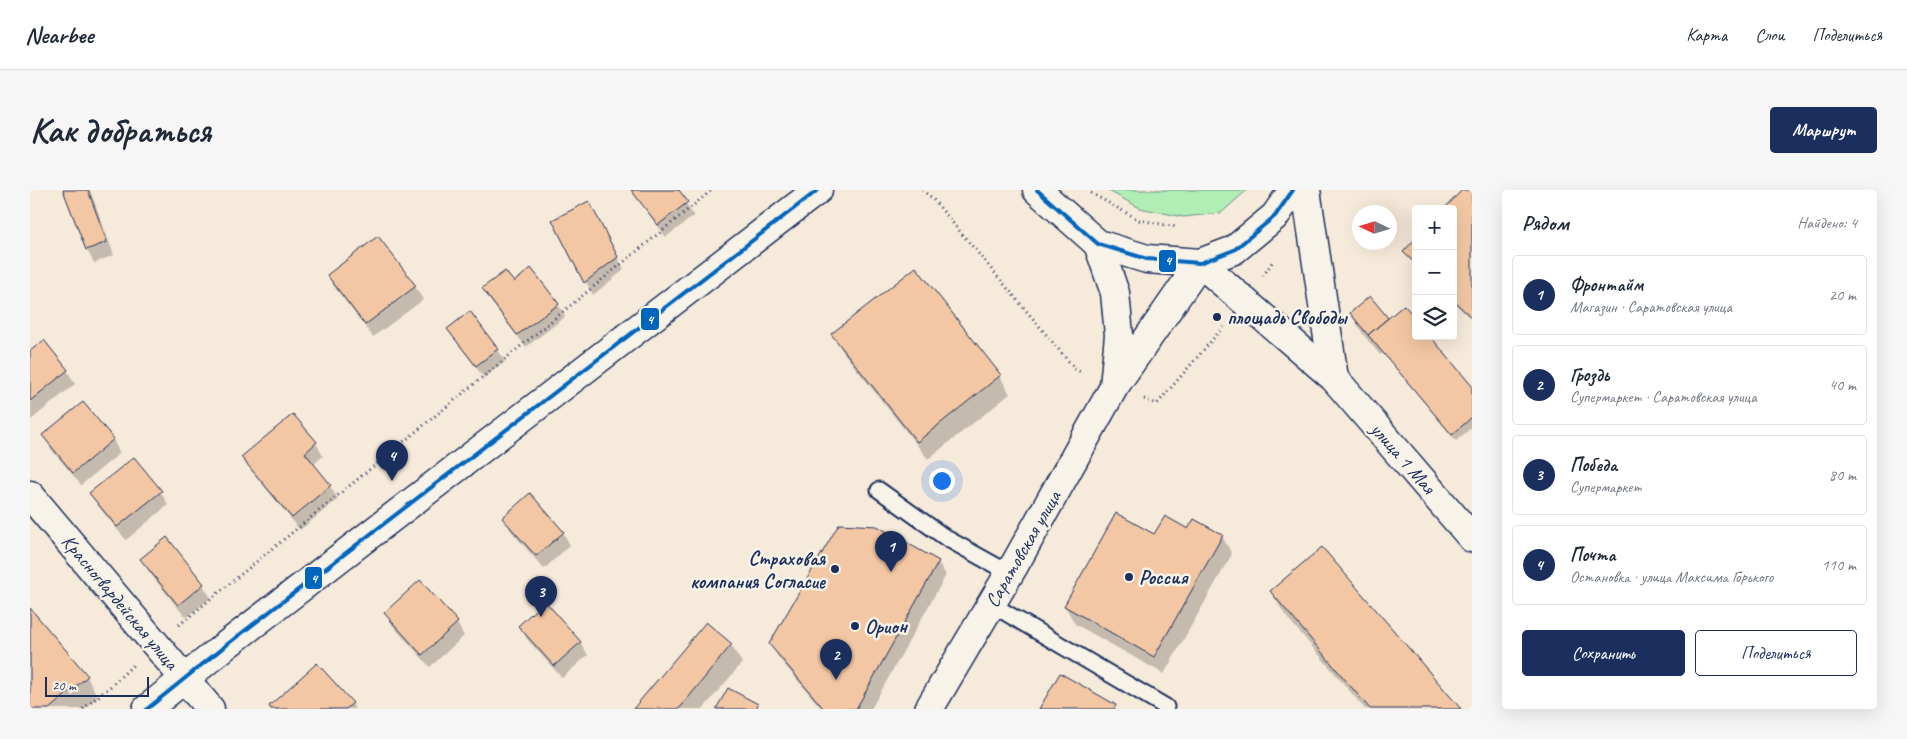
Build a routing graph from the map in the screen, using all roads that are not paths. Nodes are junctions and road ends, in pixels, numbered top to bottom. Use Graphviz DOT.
graph roads {
  1 [pos="818,190"];
  2 [pos="1037,190"];
  3 [pos="1293,190"];
  4 [pos="1306,190"];
  5 [pos="1098,244"];
  6 [pos="1200,263"];
  7 [pos="1334,378"];
  8 [pos="1114,387"];
  9 [pos="879,490"];
  10 [pos="30,495"];
  11 [pos="1472,538"];
  12 [pos="1009,573"];
  13 [pos="991,604"];
  14 [pos="184,679"];
  15 [pos="147,709"];
  16 [pos="210,709"];
  17 [pos="929,709"];
  18 [pos="1165,709"];
  1 -- 14 [label="street"];
  2 -- 5 [label="street"];
  3 -- 6 [label="street"];
  4 -- 7 [label="street"];
  5 -- 6 [label="street"];
  5 -- 8 [label="street"];
  6 -- 7 [label="street, улица 1 Мая"];
  6 -- 8 [label="street, Саратовская улица"];
  7 -- 11 [label="street, улица 1 Мая"];
  8 -- 12 [label="street, Саратовская улица"];
  9 -- 12 [label="lane"];
  10 -- 14 [label="street, Красногвардейская улица"];
  12 -- 13 [label="street, Саратовская улица"];
  13 -- 17 [label="street, Саратовская улица"];
  13 -- 18 [label="lane"];
  14 -- 15 [label="street"];
  14 -- 16 [label="street, Красногвардейская улица"];
}
